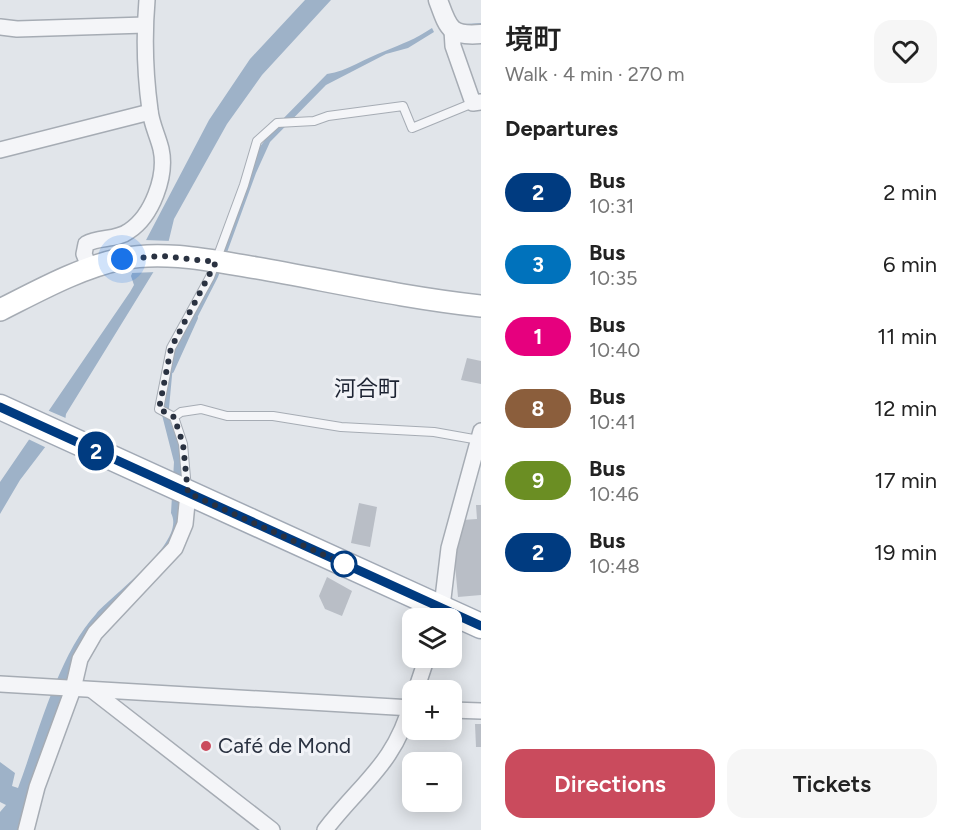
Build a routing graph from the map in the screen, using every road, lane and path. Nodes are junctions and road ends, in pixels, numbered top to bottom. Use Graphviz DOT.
graph roads {
  1 [pos="147,0"];
  2 [pos="438,0"];
  3 [pos="145,25"];
  4 [pos="0,27"];
  5 [pos="452,30"];
  6 [pos="481,34"];
  7 [pos="477,102"];
  8 [pos="150,112"];
  9 [pos="0,150"];
  10 [pos="219,262"];
  11 [pos="90,269"];
  12 [pos="481,306"];
  13 [pos="0,310"];
  14 [pos="0,407"];
  15 [pos="174,417"];
  16 [pos="480,435"];
  17 [pos="181,490"];
  18 [pos="430,608"];
  19 [pos="442,608"];
  20 [pos="462,620"];
  21 [pos="481,626"];
  22 [pos="0,684"];
  23 [pos="63,688"];
  24 [pos="92,690"];
  25 [pos="402,706"];
  26 [pos="462,710"];
  27 [pos="481,711"];
  28 [pos="402,731"];
  29 [pos="26,830"];
  30 [pos="272,830"];
  31 [pos="325,830"];
  1 -- 3 [label="street"];
  2 -- 5 [label="street"];
  3 -- 4 [label="street"];
  3 -- 8 [label="street"];
  5 -- 6 [label="street"];
  5 -- 7 [label="street"];
  7 -- 10 [label="lane"];
  8 -- 9 [label="street"];
  8 -- 11 [label="street"];
  10 -- 11 [label="main road"];
  10 -- 12 [label="main road"];
  10 -- 15 [label="lane"];
  11 -- 13 [label="main road"];
  14 -- 17 [label="main road"];
  15 -- 16 [label="lane"];
  15 -- 17 [label="lane"];
  16 -- 19 [label="street"];
  17 -- 18 [label="main road"];
  17 -- 23 [label="street"];
  20 -- 21 [label="main road"];
  22 -- 23 [label="street"];
  23 -- 24 [label="street"];
  23 -- 29 [label="street"];
  24 -- 25 [label="street"];
  24 -- 30 [label="street"];
  26 -- 27 [label="street"];
  28 -- 31 [label="street"];
}
